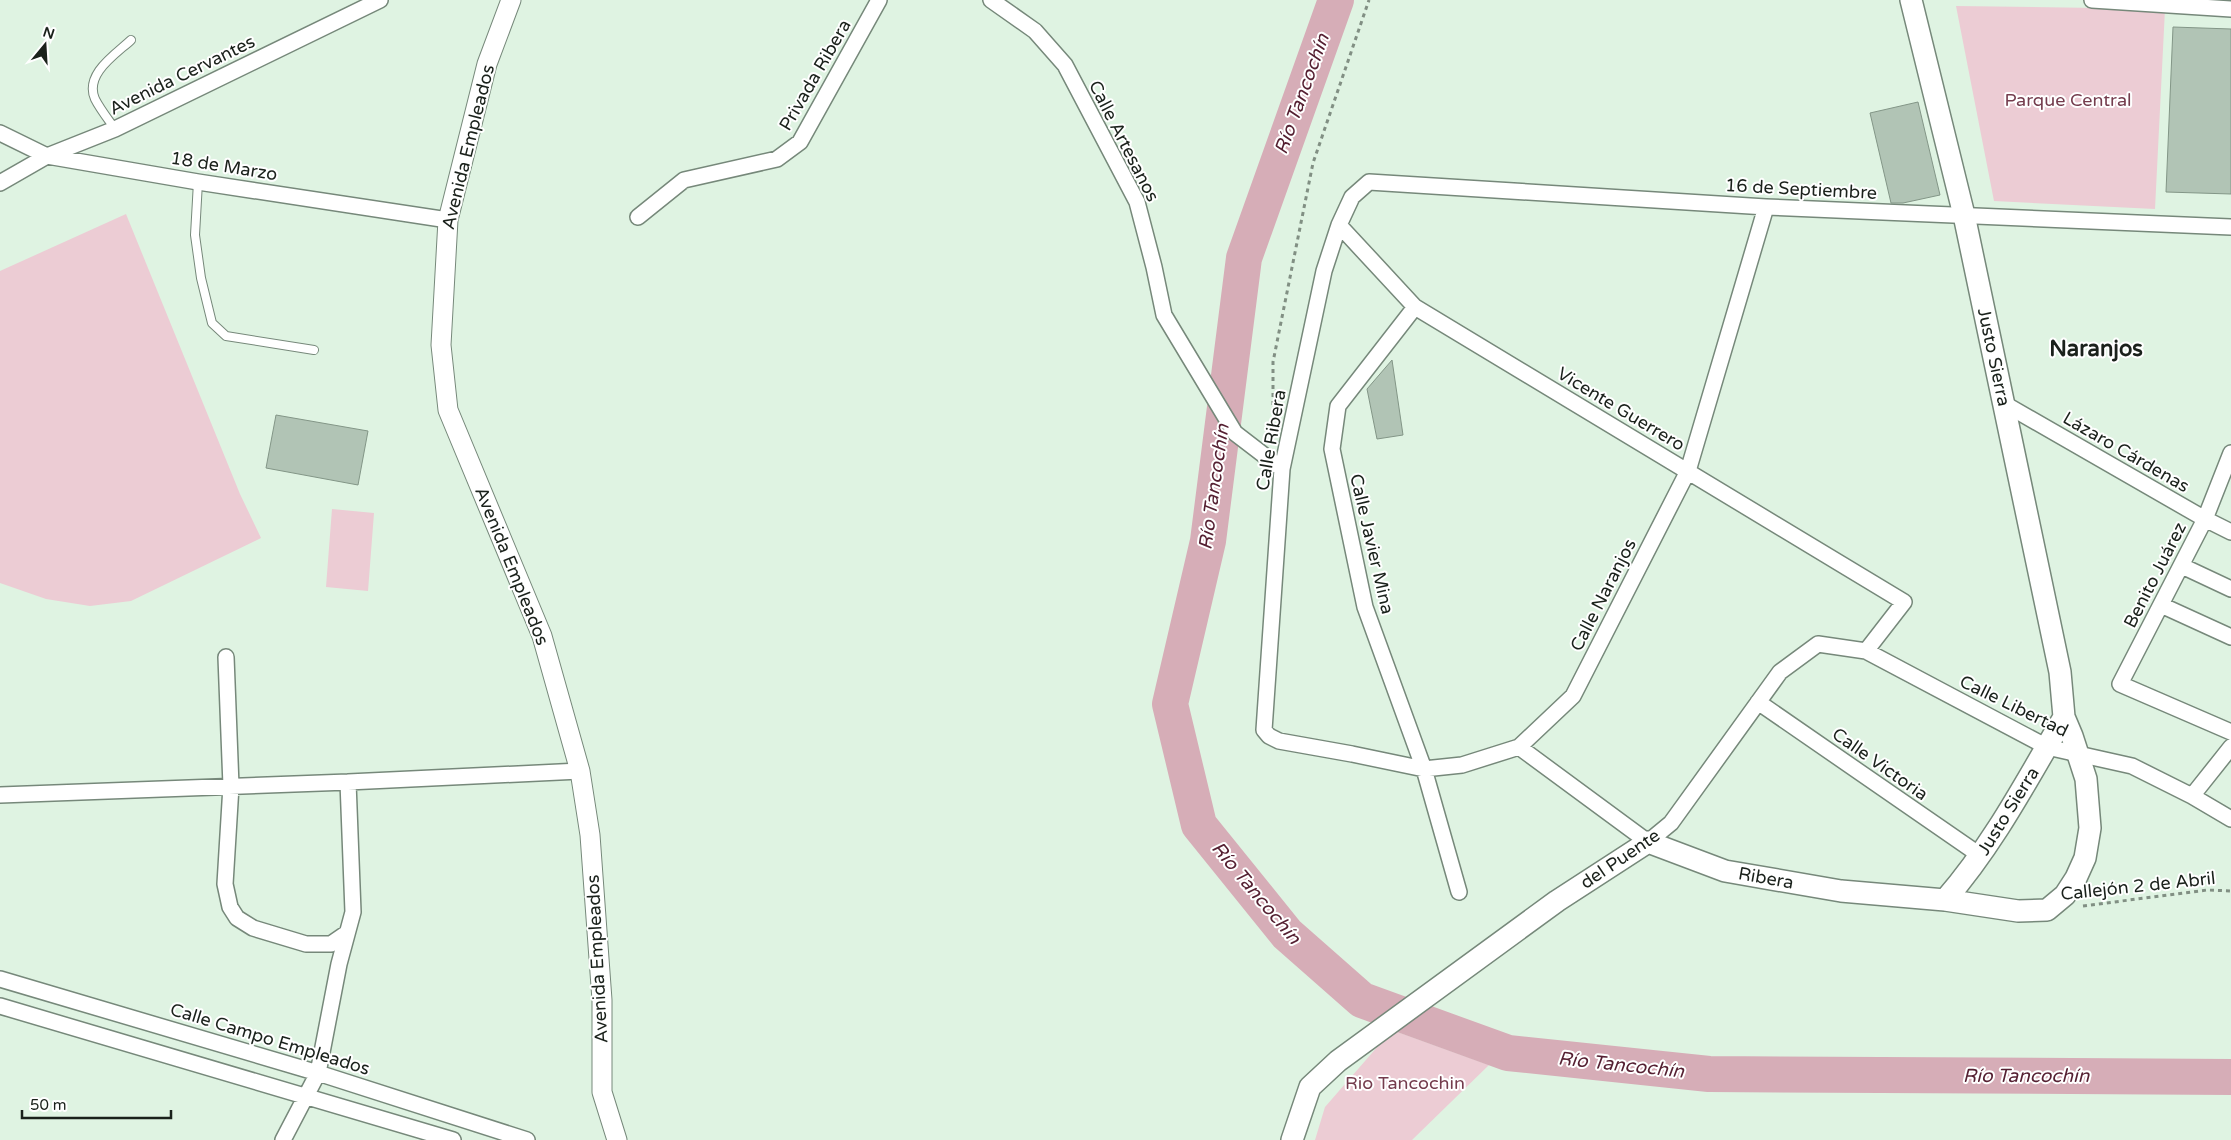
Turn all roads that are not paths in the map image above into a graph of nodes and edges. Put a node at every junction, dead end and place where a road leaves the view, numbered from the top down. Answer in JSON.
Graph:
{"nodes":[{"id":1,"x":380,"y":0,"type":"edge"},
{"id":2,"x":511,"y":0,"type":"edge"},
{"id":3,"x":879,"y":0,"type":"edge"},
{"id":4,"x":992,"y":0,"type":"edge"},
{"id":5,"x":1911,"y":0,"type":"edge"},
{"id":6,"x":2092,"y":0,"type":"edge"},
{"id":7,"x":2231,"y":9,"type":"edge"},
{"id":8,"x":131,"y":40,"type":"dead end"},
{"id":9,"x":115,"y":129,"type":"junction"},
{"id":10,"x":0,"y":133,"type":"edge"},
{"id":11,"x":48,"y":156,"type":"junction"},
{"id":12,"x":198,"y":182,"type":"junction"},
{"id":13,"x":1369,"y":182,"type":"joint"},
{"id":14,"x":0,"y":183,"type":"edge"},
{"id":15,"x":1766,"y":207,"type":"junction"},
{"id":16,"x":1964,"y":215,"type":"junction"},
{"id":17,"x":638,"y":217,"type":"dead end"},
{"id":18,"x":448,"y":220,"type":"junction"},
{"id":19,"x":1338,"y":225,"type":"junction"},
{"id":20,"x":2231,"y":227,"type":"edge"},
{"id":21,"x":1415,"y":307,"type":"junction"},
{"id":22,"x":314,"y":350,"type":"dead end"},
{"id":23,"x":2003,"y":403,"type":"junction"},
{"id":24,"x":2231,"y":453,"type":"edge"},
{"id":25,"x":1282,"y":469,"type":"junction"},
{"id":26,"x":1688,"y":471,"type":"junction"},
{"id":27,"x":2205,"y":519,"type":"junction"},
{"id":28,"x":2231,"y":532,"type":"edge"},
{"id":29,"x":2182,"y":566,"type":"junction"},
{"id":30,"x":2231,"y":589,"type":"edge"},
{"id":31,"x":2161,"y":605,"type":"junction"},
{"id":32,"x":2231,"y":637,"type":"edge"},
{"id":33,"x":1866,"y":651,"type":"junction"},
{"id":34,"x":226,"y":657,"type":"dead end"},
{"id":35,"x":1758,"y":702,"type":"junction"},
{"id":36,"x":2064,"y":718,"type":"junction"},
{"id":37,"x":2231,"y":732,"type":"edge"},
{"id":38,"x":1279,"y":741,"type":"joint"},
{"id":39,"x":2046,"y":747,"type":"junction"},
{"id":40,"x":2231,"y":747,"type":"edge"},
{"id":41,"x":1519,"y":748,"type":"junction"},
{"id":42,"x":2079,"y":756,"type":"junction"},
{"id":43,"x":1424,"y":769,"type":"junction"},
{"id":44,"x":580,"y":771,"type":"junction"},
{"id":45,"x":348,"y":782,"type":"junction"},
{"id":46,"x":231,"y":786,"type":"junction"},
{"id":47,"x":0,"y":795,"type":"edge"},
{"id":48,"x":2192,"y":796,"type":"junction"},
{"id":49,"x":2231,"y":819,"type":"edge"},
{"id":50,"x":1648,"y":842,"type":"junction"},
{"id":51,"x":1980,"y":856,"type":"junction"},
{"id":52,"x":1459,"y":892,"type":"dead end"},
{"id":53,"x":1945,"y":900,"type":"junction"},
{"id":54,"x":2047,"y":910,"type":"joint"},
{"id":55,"x":347,"y":933,"type":"junction"},
{"id":56,"x":0,"y":979,"type":"edge"},
{"id":57,"x":0,"y":1006,"type":"edge"},
{"id":58,"x":318,"y":1072,"type":"junction"},
{"id":59,"x":308,"y":1096,"type":"junction"},
{"id":60,"x":283,"y":1140,"type":"edge"},
{"id":61,"x":453,"y":1140,"type":"edge"},
{"id":62,"x":527,"y":1140,"type":"edge"},
{"id":63,"x":617,"y":1140,"type":"edge"},
{"id":64,"x":1292,"y":1140,"type":"edge"}],
"edges":[{"from":1,"to":9,"type":"street","name":"Avenida Cervantes"},
{"from":2,"to":18,"type":"street","name":"Avenida Empleados"},
{"from":3,"to":17,"type":"street","name":"Privada Ribera"},
{"from":4,"to":25,"type":"street","name":"Calle Artesanos"},
{"from":5,"to":16,"type":"main road","name":"Justo Sierra"},
{"from":6,"to":7,"type":"street"},
{"from":8,"to":9,"type":"lane"},
{"from":9,"to":11,"type":"street","name":"Avenida Cervantes"},
{"from":10,"to":11,"type":"street","name":"18 de Marzo"},
{"from":11,"to":12,"type":"street","name":"18 de Marzo"},
{"from":11,"to":14,"type":"street","name":"Avenida Cervantes"},
{"from":12,"to":18,"type":"street","name":"18 de Marzo"},
{"from":12,"to":22,"type":"lane"},
{"from":13,"to":15,"type":"street","name":"16 de Septiembre"},
{"from":13,"to":19,"type":"street","name":"Calle Ribera"},
{"from":15,"to":16,"type":"street","name":"16 de Septiembre"},
{"from":15,"to":26,"type":"street","name":"Calle Naranjos"},
{"from":16,"to":20,"type":"street","name":"16 de Septiembre"},
{"from":16,"to":23,"type":"main road","name":"Justo Sierra"},
{"from":18,"to":44,"type":"street","name":"Avenida Empleados"},
{"from":19,"to":21,"type":"street","name":"Vicente Guerrero"},
{"from":19,"to":25,"type":"street","name":"Calle Ribera"},
{"from":21,"to":26,"type":"street","name":"Vicente Guerrero"},
{"from":21,"to":43,"type":"street","name":"Calle Javier Mina"},
{"from":23,"to":27,"type":"street","name":"Lázaro Cárdenas"},
{"from":23,"to":36,"type":"main road","name":"Justo Sierra"},
{"from":24,"to":27,"type":"street","name":"Benito Juárez"},
{"from":25,"to":38,"type":"street","name":"Calle Ribera"},
{"from":26,"to":33,"type":"street","name":"Vicente Guerrero"},
{"from":26,"to":41,"type":"street","name":"Calle Naranjos"},
{"from":27,"to":28,"type":"street","name":"Lázaro Cárdenas"},
{"from":27,"to":29,"type":"street","name":"Benito Juárez"},
{"from":29,"to":30,"type":"street"},
{"from":29,"to":31,"type":"street","name":"Benito Juárez"},
{"from":31,"to":32,"type":"street"},
{"from":31,"to":37,"type":"street","name":"Benito Juárez"},
{"from":33,"to":35,"type":"street","name":"del Puente"},
{"from":33,"to":39,"type":"street","name":"Calle Libertad"},
{"from":34,"to":46,"type":"street"},
{"from":35,"to":50,"type":"street","name":"del Puente"},
{"from":35,"to":51,"type":"street","name":"Calle Victoria"},
{"from":36,"to":39,"type":"main road","name":"Justo Sierra"},
{"from":36,"to":42,"type":"main road","name":"Justo Sierra"},
{"from":38,"to":43,"type":"street","name":"Calle Naranjos"},
{"from":39,"to":42,"type":"street","name":"Calle Libertad"},
{"from":39,"to":51,"type":"main road","name":"Justo Sierra"},
{"from":40,"to":48,"type":"street"},
{"from":41,"to":43,"type":"street","name":"Calle Naranjos"},
{"from":41,"to":50,"type":"street","name":"Ribera"},
{"from":42,"to":48,"type":"street","name":"Calle Libertad"},
{"from":42,"to":54,"type":"main road","name":"Justo Sierra"},
{"from":43,"to":52,"type":"street","name":"Calle Javier Mina"},
{"from":44,"to":45,"type":"street"},
{"from":44,"to":63,"type":"street","name":"Avenida Empleados"},
{"from":45,"to":46,"type":"street"},
{"from":45,"to":55,"type":"street"},
{"from":46,"to":47,"type":"street"},
{"from":46,"to":55,"type":"street"},
{"from":48,"to":49,"type":"street","name":"Calle Libertad"},
{"from":50,"to":53,"type":"main road","name":"Ribera"},
{"from":50,"to":64,"type":"main road","name":"del Puente"},
{"from":51,"to":53,"type":"main road","name":"Justo Sierra"},
{"from":53,"to":54,"type":"main road","name":"Ribera"},
{"from":55,"to":58,"type":"street"},
{"from":56,"to":58,"type":"street","name":"Calle Campo Empleados"},
{"from":57,"to":59,"type":"street"},
{"from":58,"to":59,"type":"street"},
{"from":58,"to":62,"type":"street","name":"Calle Campo Empleados"},
{"from":59,"to":60,"type":"street"},
{"from":59,"to":61,"type":"street"}]}
